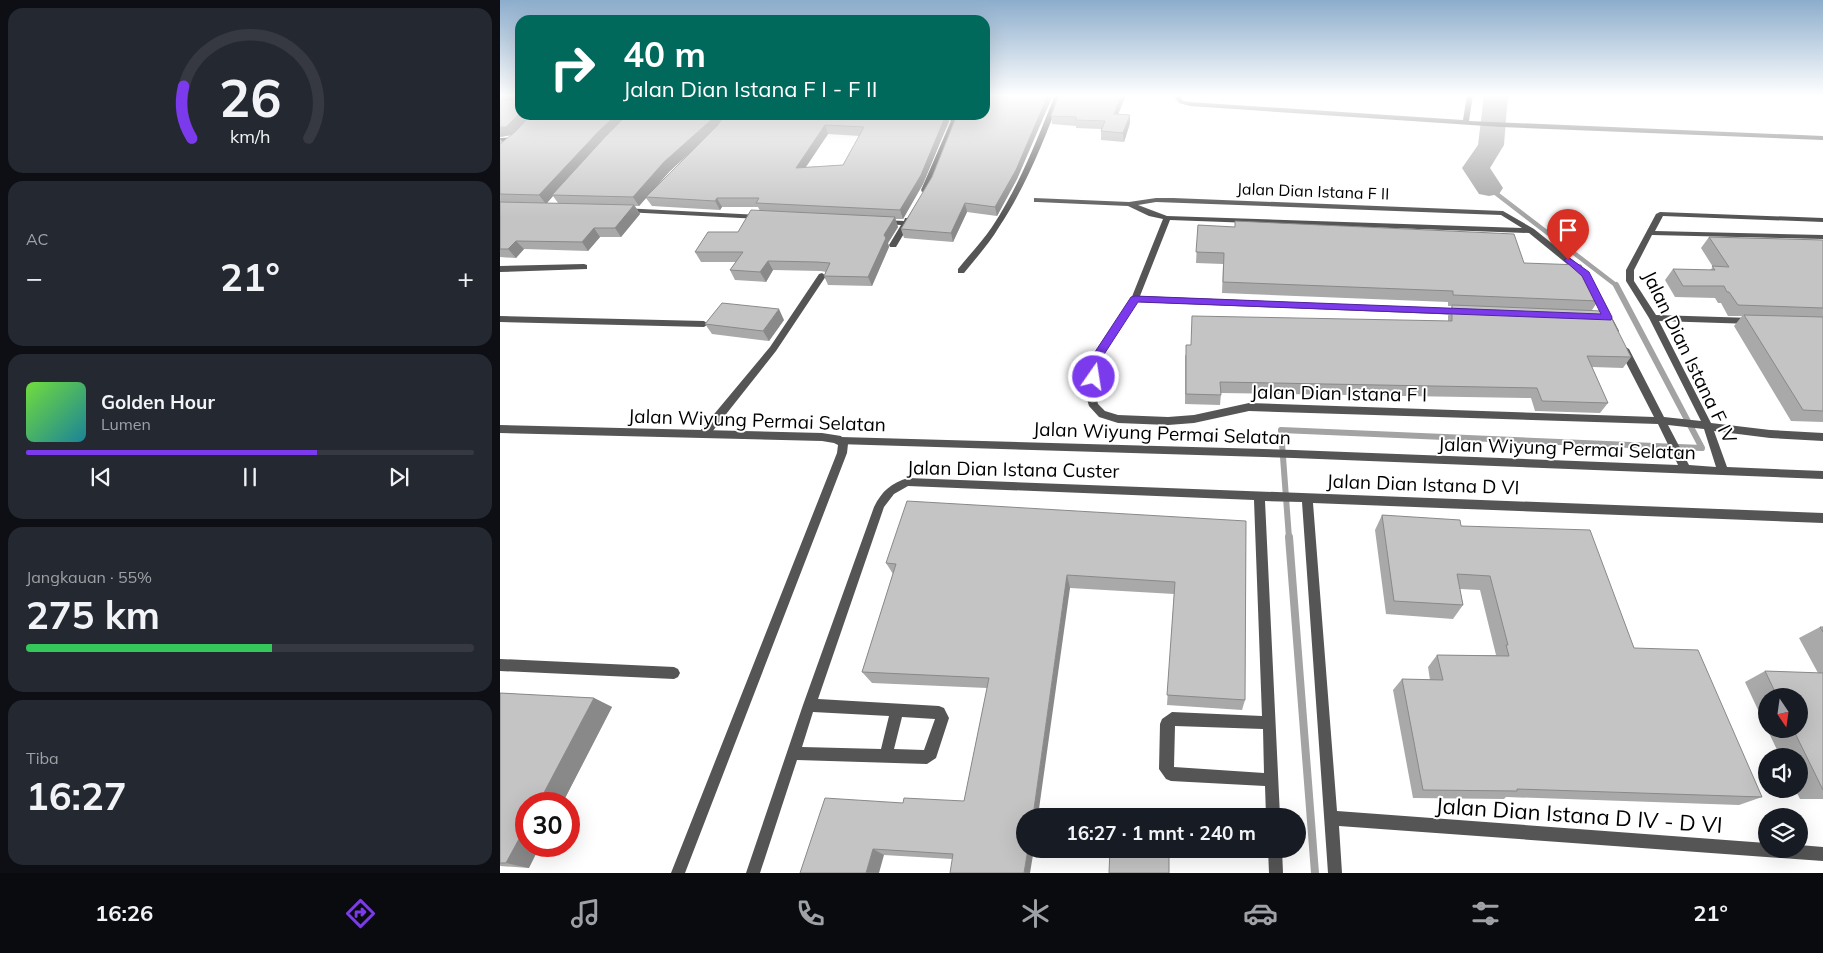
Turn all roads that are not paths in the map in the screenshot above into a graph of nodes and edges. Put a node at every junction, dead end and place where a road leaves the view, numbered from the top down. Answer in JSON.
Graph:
{"nodes":[{"id":1,"x":520,"y":136,"type":"edge"},
{"id":2,"x":949,"y":136,"type":"edge"},
{"id":3,"x":1042,"y":136,"type":"edge"},
{"id":4,"x":1767,"y":136,"type":"edge"},
{"id":5,"x":518,"y":138,"type":"junction"},
{"id":6,"x":1823,"y":138,"type":"edge"},
{"id":7,"x":500,"y":140,"type":"edge"},
{"id":8,"x":507,"y":148,"type":"edge"},
{"id":9,"x":920,"y":200,"type":"edge"},
{"id":10,"x":1037,"y":200,"type":"dead end"},
{"id":11,"x":649,"y":203,"type":"edge"},
{"id":12,"x":1129,"y":204,"type":"junction"},
{"id":13,"x":616,"y":210,"type":"edge"},
{"id":14,"x":642,"y":210,"type":"junction"},
{"id":15,"x":910,"y":216,"type":"edge"},
{"id":16,"x":771,"y":217,"type":"edge"},
{"id":17,"x":1167,"y":218,"type":"junction"},
{"id":18,"x":1823,"y":220,"type":"edge"},
{"id":19,"x":877,"y":222,"type":"edge"},
{"id":20,"x":906,"y":224,"type":"junction"},
{"id":21,"x":1531,"y":231,"type":"junction"},
{"id":22,"x":1649,"y":233,"type":"junction"},
{"id":23,"x":1823,"y":238,"type":"edge"},
{"id":24,"x":893,"y":245,"type":"dead end"},
{"id":25,"x":584,"y":267,"type":"dead end"},
{"id":26,"x":500,"y":269,"type":"edge"},
{"id":27,"x":961,"y":270,"type":"dead end"},
{"id":28,"x":822,"y":276,"type":"edge"},
{"id":29,"x":1135,"y":299,"type":"junction"},
{"id":30,"x":1470,"y":312,"type":"edge"},
{"id":31,"x":1598,"y":317,"type":"edge"},
{"id":32,"x":1607,"y":317,"type":"junction"},
{"id":33,"x":1653,"y":318,"type":"junction"},
{"id":34,"x":500,"y":319,"type":"edge"},
{"id":35,"x":1766,"y":322,"type":"edge"},
{"id":36,"x":704,"y":324,"type":"edge"},
{"id":37,"x":1665,"y":420,"type":"junction"},
{"id":38,"x":1703,"y":424,"type":"junction"},
{"id":39,"x":500,"y":429,"type":"edge"},
{"id":40,"x":704,"y":434,"type":"junction"},
{"id":41,"x":1823,"y":437,"type":"edge"},
{"id":42,"x":841,"y":441,"type":"junction"},
{"id":43,"x":1686,"y":470,"type":"junction"},
{"id":44,"x":1723,"y":471,"type":"junction"},
{"id":45,"x":1823,"y":475,"type":"edge"},
{"id":46,"x":1263,"y":496,"type":"junction"},
{"id":47,"x":1307,"y":498,"type":"junction"},
{"id":48,"x":1823,"y":518,"type":"edge"},
{"id":49,"x":500,"y":665,"type":"edge"},
{"id":50,"x":674,"y":673,"type":"dead end"},
{"id":51,"x":809,"y":705,"type":"junction"},
{"id":52,"x":897,"y":710,"type":"junction"},
{"id":53,"x":1269,"y":723,"type":"junction"},
{"id":54,"x":793,"y":753,"type":"junction"},
{"id":55,"x":886,"y":756,"type":"junction"},
{"id":56,"x":1272,"y":780,"type":"junction"},
{"id":57,"x":1273,"y":808,"type":"edge"},
{"id":58,"x":1332,"y":818,"type":"junction"},
{"id":59,"x":1823,"y":854,"type":"edge"},
{"id":60,"x":1275,"y":858,"type":"edge"},
{"id":61,"x":678,"y":873,"type":"edge"},
{"id":62,"x":752,"y":873,"type":"edge"},
{"id":63,"x":1276,"y":873,"type":"edge"},
{"id":64,"x":1335,"y":873,"type":"edge"}],
"edges":[{"from":1,"to":5,"type":"street"},
{"from":2,"to":9,"type":"street"},
{"from":3,"to":27,"type":"street"},
{"from":4,"to":6,"type":"street"},
{"from":5,"to":7,"type":"street"},
{"from":5,"to":8,"type":"street"},
{"from":10,"to":12,"type":"street"},
{"from":11,"to":14,"type":"street"},
{"from":12,"to":17,"type":"street","name":"Jalan Dian Istana F II"},
{"from":12,"to":21,"type":"street","name":"Jalan Dian Istana F II"},
{"from":13,"to":14,"type":"street"},
{"from":14,"to":16,"type":"street"},
{"from":15,"to":20,"type":"street"},
{"from":17,"to":21,"type":"street","name":"Jalan Dian Istana F II"},
{"from":17,"to":29,"type":"street"},
{"from":18,"to":22,"type":"street","name":"Jalan Dian Istana F IV"},
{"from":19,"to":20,"type":"street"},
{"from":20,"to":24,"type":"street"},
{"from":21,"to":32,"type":"street","name":"Jalan Dian Istana F II"},
{"from":22,"to":23,"type":"street"},
{"from":22,"to":33,"type":"street","name":"Jalan Dian Istana F IV"},
{"from":25,"to":26,"type":"street"},
{"from":28,"to":40,"type":"street"},
{"from":29,"to":30,"type":"street"},
{"from":29,"to":37,"type":"street","name":"Jalan Dian Istana F I"},
{"from":31,"to":32,"type":"street"},
{"from":32,"to":37,"type":"street","name":"Jalan Dian Istana F II"},
{"from":33,"to":35,"type":"street"},
{"from":33,"to":38,"type":"street","name":"Jalan Dian Istana F IV"},
{"from":34,"to":36,"type":"street"},
{"from":37,"to":38,"type":"street","name":"Jalan Dian Istana F I"},
{"from":37,"to":43,"type":"street","name":"Jalan Dian Istana F II"},
{"from":38,"to":41,"type":"street","name":"Jalan Dian Istana F I"},
{"from":38,"to":44,"type":"street","name":"Jalan Dian Istana F IV"},
{"from":39,"to":40,"type":"street","name":"Jalan Wiyung Permai Selatan"},
{"from":40,"to":42,"type":"street","name":"Jalan Wiyung Permai Selatan"},
{"from":42,"to":43,"type":"street","name":"Jalan Wiyung Permai Selatan"},
{"from":42,"to":61,"type":"street"},
{"from":43,"to":44,"type":"street","name":"Jalan Wiyung Permai Selatan"},
{"from":44,"to":45,"type":"street","name":"Jalan Wiyung Permai Selatan"},
{"from":46,"to":47,"type":"street","name":"Jalan Dian Istana Custer"},
{"from":46,"to":51,"type":"street","name":"Jalan Dian Istana Custer"},
{"from":46,"to":53,"type":"street"},
{"from":47,"to":48,"type":"street","name":"Jalan Dian Istana D VI"},
{"from":47,"to":58,"type":"street","name":"Jalan Dian Istana D VI"},
{"from":49,"to":50,"type":"street"},
{"from":51,"to":52,"type":"street"},
{"from":51,"to":54,"type":"street","name":"Jalan Dian Istana Custer"},
{"from":52,"to":55,"type":"street"},
{"from":52,"to":55,"type":"street"},
{"from":53,"to":56,"type":"street"},
{"from":53,"to":56,"type":"street"},
{"from":54,"to":55,"type":"street"},
{"from":54,"to":62,"type":"street","name":"Jalan Dian Istana Custer"},
{"from":56,"to":57,"type":"street"},
{"from":58,"to":59,"type":"street","name":"Jalan Dian Istana D IV - D VI"},
{"from":58,"to":64,"type":"street","name":"Jalan Dian Istana D VI"},
{"from":60,"to":63,"type":"street"}]}
